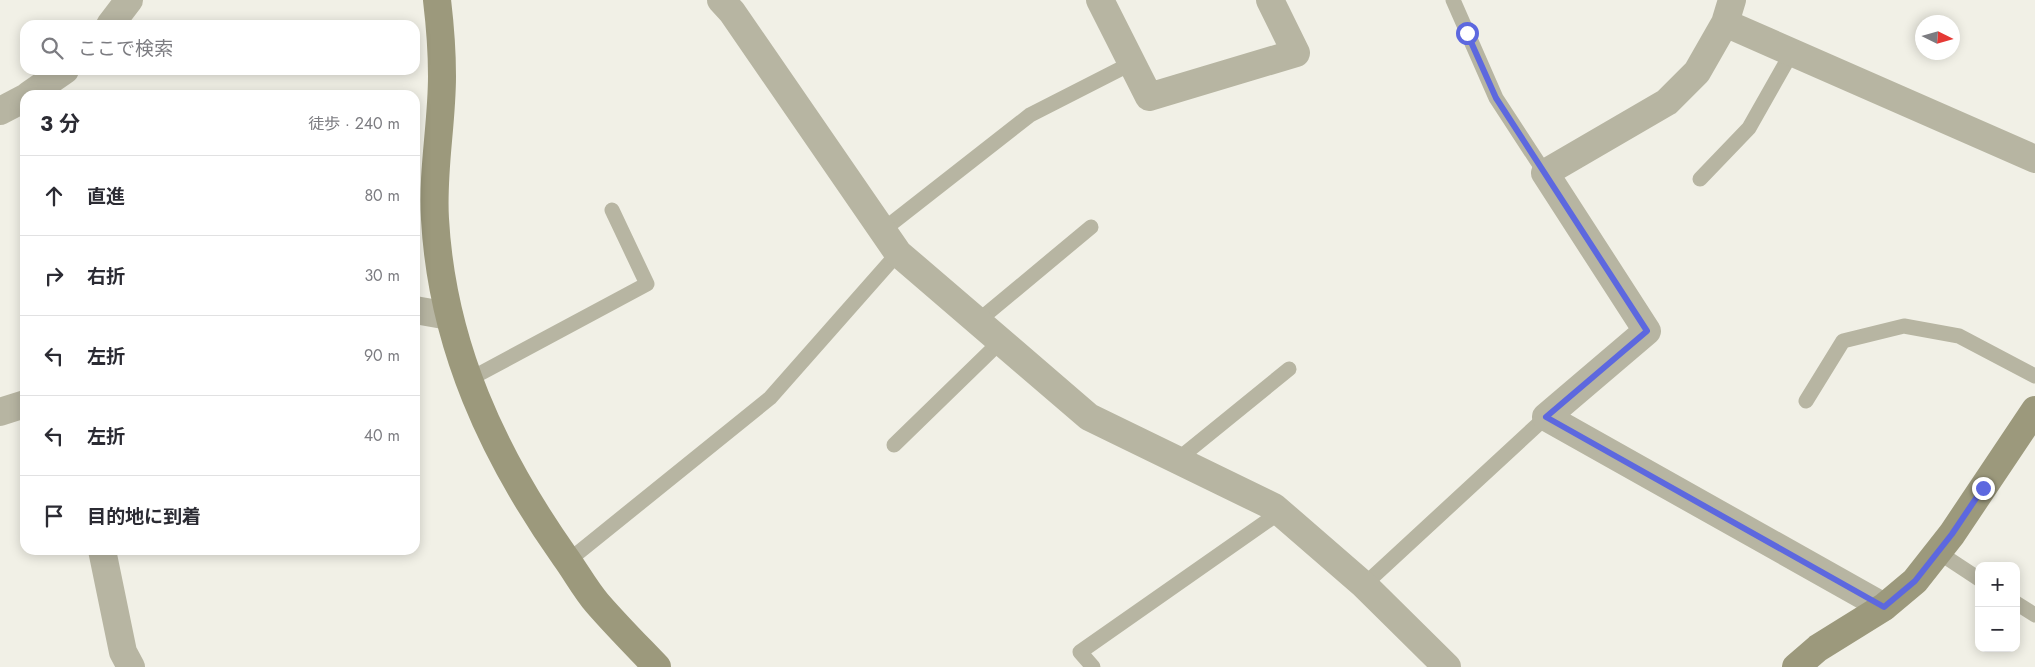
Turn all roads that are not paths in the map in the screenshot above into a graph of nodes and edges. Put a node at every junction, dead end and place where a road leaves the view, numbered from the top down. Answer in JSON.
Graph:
{"nodes":[{"id":1,"x":129,"y":0,"type":"edge"},
{"id":2,"x":437,"y":0,"type":"edge"},
{"id":3,"x":1100,"y":0,"type":"edge"},
{"id":4,"x":1270,"y":0,"type":"edge"},
{"id":5,"x":1453,"y":0,"type":"edge"},
{"id":6,"x":732,"y":4,"type":"edge"},
{"id":7,"x":1729,"y":11,"type":"edge"},
{"id":8,"x":114,"y":20,"type":"edge"},
{"id":9,"x":1792,"y":52,"type":"junction"},
{"id":10,"x":1132,"y":63,"type":"junction"},
{"id":11,"x":58,"y":75,"type":"edge"},
{"id":12,"x":37,"y":90,"type":"edge"},
{"id":13,"x":20,"y":101,"type":"edge"},
{"id":14,"x":0,"y":111,"type":"edge"},
{"id":15,"x":2035,"y":159,"type":"edge"},
{"id":16,"x":1545,"y":172,"type":"junction"},
{"id":17,"x":1700,"y":179,"type":"dead end"},
{"id":18,"x":612,"y":210,"type":"dead end"},
{"id":19,"x":1091,"y":227,"type":"dead end"},
{"id":20,"x":883,"y":230,"type":"junction"},
{"id":21,"x":898,"y":253,"type":"junction"},
{"id":22,"x":420,"y":311,"type":"edge"},
{"id":23,"x":449,"y":316,"type":"junction"},
{"id":24,"x":978,"y":321,"type":"junction"},
{"id":25,"x":1001,"y":341,"type":"junction"},
{"id":26,"x":1289,"y":369,"type":"dead end"},
{"id":27,"x":2035,"y":376,"type":"edge"},
{"id":28,"x":468,"y":380,"type":"junction"},
{"id":29,"x":1806,"y":401,"type":"dead end"},
{"id":30,"x":20,"y":406,"type":"edge"},
{"id":31,"x":2035,"y":410,"type":"edge"},
{"id":32,"x":0,"y":412,"type":"edge"},
{"id":33,"x":1546,"y":417,"type":"junction"},
{"id":34,"x":894,"y":445,"type":"dead end"},
{"id":35,"x":1178,"y":460,"type":"junction"},
{"id":36,"x":1280,"y":512,"type":"junction"},
{"id":37,"x":1938,"y":552,"type":"junction"},
{"id":38,"x":103,"y":555,"type":"edge"},
{"id":39,"x":568,"y":561,"type":"junction"},
{"id":40,"x":1975,"y":576,"type":"edge"},
{"id":41,"x":1364,"y":585,"type":"junction"},
{"id":42,"x":2020,"y":606,"type":"edge"},
{"id":43,"x":1884,"y":607,"type":"junction"},
{"id":44,"x":2035,"y":615,"type":"edge"},
{"id":45,"x":131,"y":667,"type":"edge"},
{"id":46,"x":657,"y":667,"type":"edge"},
{"id":47,"x":1093,"y":667,"type":"edge"},
{"id":48,"x":1447,"y":667,"type":"edge"},
{"id":49,"x":1796,"y":667,"type":"edge"}],
"edges":[{"from":1,"to":8,"type":"street"},
{"from":2,"to":23,"type":"street"},
{"from":3,"to":10,"type":"street"},
{"from":4,"to":10,"type":"street"},
{"from":5,"to":16,"type":"lane"},
{"from":6,"to":20,"type":"street"},
{"from":7,"to":9,"type":"street"},
{"from":7,"to":16,"type":"street"},
{"from":9,"to":15,"type":"street"},
{"from":9,"to":17,"type":"lane"},
{"from":10,"to":20,"type":"lane"},
{"from":11,"to":12,"type":"street"},
{"from":13,"to":14,"type":"street"},
{"from":16,"to":33,"type":"street"},
{"from":18,"to":28,"type":"lane"},
{"from":19,"to":24,"type":"lane"},
{"from":20,"to":21,"type":"street"},
{"from":21,"to":24,"type":"street"},
{"from":21,"to":39,"type":"lane"},
{"from":22,"to":23,"type":"street"},
{"from":23,"to":28,"type":"street"},
{"from":24,"to":25,"type":"street"},
{"from":25,"to":34,"type":"lane"},
{"from":25,"to":35,"type":"street"},
{"from":26,"to":35,"type":"lane"},
{"from":27,"to":29,"type":"lane"},
{"from":28,"to":39,"type":"street"},
{"from":30,"to":32,"type":"street"},
{"from":31,"to":37,"type":"street"},
{"from":33,"to":41,"type":"lane"},
{"from":33,"to":43,"type":"street"},
{"from":35,"to":36,"type":"street"},
{"from":36,"to":41,"type":"street"},
{"from":36,"to":47,"type":"lane"},
{"from":37,"to":40,"type":"lane"},
{"from":37,"to":43,"type":"street"},
{"from":38,"to":45,"type":"street"},
{"from":39,"to":46,"type":"street"},
{"from":41,"to":48,"type":"street"},
{"from":42,"to":44,"type":"lane"},
{"from":43,"to":49,"type":"street"}]}
